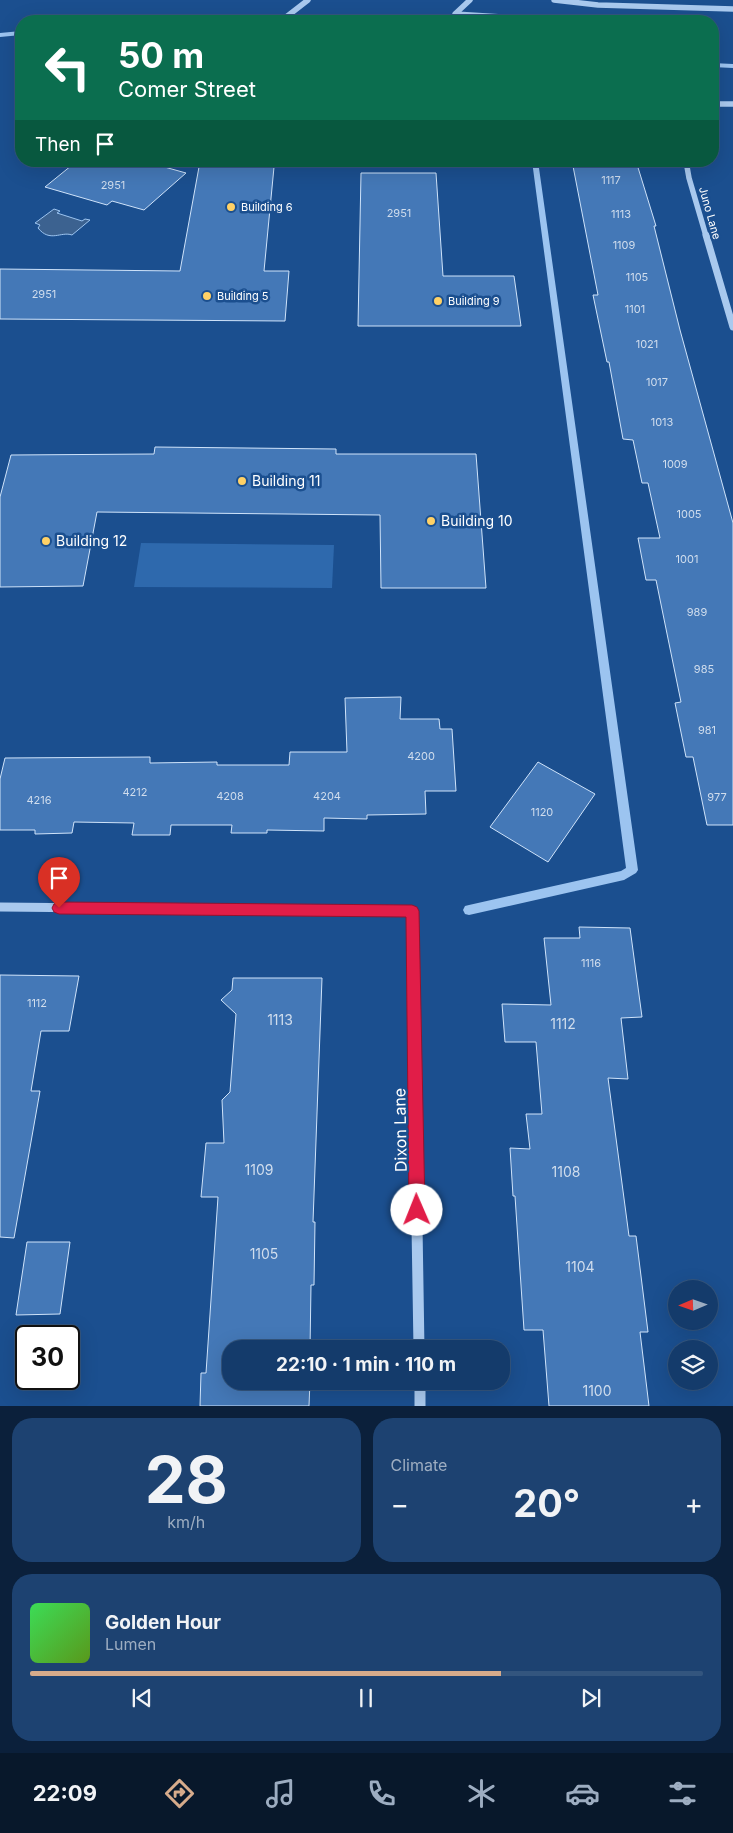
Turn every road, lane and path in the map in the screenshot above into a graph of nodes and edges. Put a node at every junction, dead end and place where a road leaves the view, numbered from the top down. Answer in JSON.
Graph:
{"nodes":[{"id":1,"x":308,"y":0,"type":"edge"},
{"id":2,"x":470,"y":0,"type":"edge"},
{"id":3,"x":554,"y":0,"type":"edge"},
{"id":4,"x":683,"y":0,"type":"edge"},
{"id":5,"x":684,"y":8,"type":"junction"},
{"id":6,"x":733,"y":10,"type":"edge"},
{"id":7,"x":455,"y":14,"type":"joint"},
{"id":8,"x":289,"y":15,"type":"edge"},
{"id":9,"x":471,"y":15,"type":"edge"},
{"id":10,"x":719,"y":104,"type":"edge"},
{"id":11,"x":733,"y":104,"type":"edge"},
{"id":12,"x":687,"y":167,"type":"edge"},
{"id":13,"x":733,"y":327,"type":"edge"},
{"id":14,"x":0,"y":907,"type":"edge"},
{"id":15,"x":419,"y":1340,"type":"edge"},
{"id":16,"x":420,"y":1390,"type":"edge"},
{"id":17,"x":420,"y":1406,"type":"edge"}],
"edges":[{"from":1,"to":8,"type":"street"},
{"from":2,"to":7,"type":"street"},
{"from":3,"to":5,"type":"street"},
{"from":4,"to":5,"type":"street"},
{"from":5,"to":6,"type":"street"},
{"from":7,"to":9,"type":"street"},
{"from":10,"to":11,"type":"street"},
{"from":12,"to":13,"type":"street","name":"Juno Lane"},
{"from":14,"to":15,"type":"street","name":"Dixon Lane"},
{"from":16,"to":17,"type":"street"}]}
